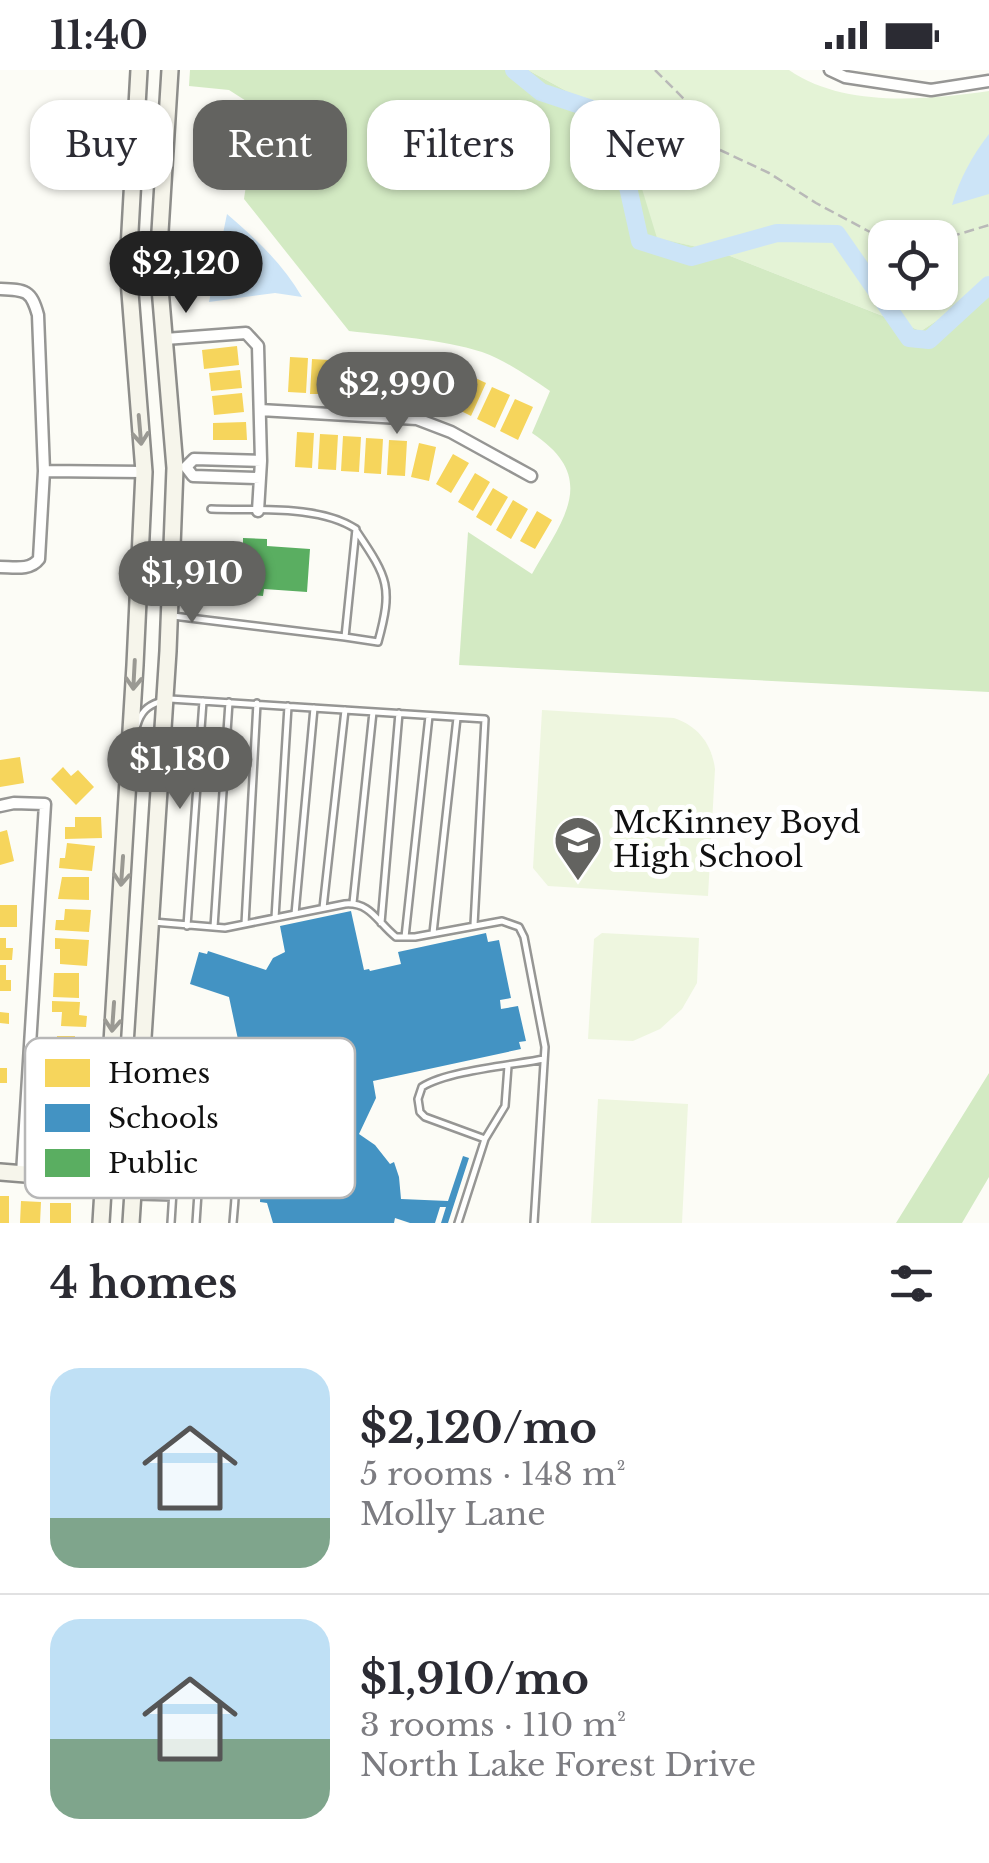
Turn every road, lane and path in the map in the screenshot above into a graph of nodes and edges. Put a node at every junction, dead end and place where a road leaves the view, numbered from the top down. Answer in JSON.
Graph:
{"nodes":[{"id":1,"x":139,"y":70,"type":"edge"},
{"id":2,"x":170,"y":70,"type":"edge"},
{"id":3,"x":655,"y":70,"type":"edge"},
{"id":4,"x":830,"y":70,"type":"edge"},
{"id":5,"x":891,"y":70,"type":"edge"},
{"id":6,"x":989,"y":81,"type":"edge"},
{"id":7,"x":889,"y":85,"type":"junction"},
{"id":8,"x":989,"y":225,"type":"edge"},
{"id":9,"x":868,"y":231,"type":"edge"},
{"id":10,"x":958,"y":235,"type":"edge"},
{"id":11,"x":0,"y":290,"type":"edge"},
{"id":12,"x":165,"y":339,"type":"junction"},
{"id":13,"x":260,"y":410,"type":"junction"},
{"id":14,"x":262,"y":461,"type":"junction"},
{"id":15,"x":181,"y":467,"type":"junction"},
{"id":16,"x":44,"y":470,"type":"junction"},
{"id":17,"x":144,"y":472,"type":"junction"},
{"id":18,"x":531,"y":476,"type":"dead end"},
{"id":19,"x":260,"y":478,"type":"junction"},
{"id":20,"x":211,"y":509,"type":"dead end"},
{"id":21,"x":258,"y":510,"type":"junction"},
{"id":22,"x":356,"y":529,"type":"junction"},
{"id":23,"x":0,"y":567,"type":"edge"},
{"id":24,"x":170,"y":616,"type":"junction"},
{"id":25,"x":345,"y":637,"type":"junction"},
{"id":26,"x":165,"y":699,"type":"junction"},
{"id":27,"x":203,"y":701,"type":"junction"},
{"id":28,"x":229,"y":702,"type":"junction"},
{"id":29,"x":257,"y":703,"type":"junction"},
{"id":30,"x":288,"y":706,"type":"junction"},
{"id":31,"x":314,"y":708,"type":"junction"},
{"id":32,"x":345,"y":710,"type":"junction"},
{"id":33,"x":373,"y":712,"type":"junction"},
{"id":34,"x":399,"y":714,"type":"junction"},
{"id":35,"x":428,"y":716,"type":"junction"},
{"id":36,"x":458,"y":718,"type":"junction"},
{"id":37,"x":129,"y":752,"type":"junction"},
{"id":38,"x":0,"y":806,"type":"edge"},
{"id":39,"x":353,"y":903,"type":"junction"},
{"id":40,"x":323,"y":908,"type":"junction"},
{"id":41,"x":295,"y":914,"type":"junction"},
{"id":42,"x":274,"y":918,"type":"junction"},
{"id":43,"x":119,"y":920,"type":"junction"},
{"id":44,"x":150,"y":922,"type":"junction"},
{"id":45,"x":245,"y":924,"type":"junction"},
{"id":46,"x":381,"y":924,"type":"junction"},
{"id":47,"x":187,"y":926,"type":"junction"},
{"id":48,"x":474,"y":926,"type":"junction"},
{"id":49,"x":214,"y":927,"type":"junction"},
{"id":50,"x":433,"y":933,"type":"junction"},
{"id":51,"x":405,"y":937,"type":"junction"},
{"id":52,"x":30,"y":1038,"type":"edge"},
{"id":53,"x":112,"y":1038,"type":"edge"},
{"id":54,"x":143,"y":1038,"type":"edge"},
{"id":55,"x":544,"y":1059,"type":"junction"},
{"id":56,"x":508,"y":1066,"type":"junction"},
{"id":57,"x":25,"y":1126,"type":"edge"},
{"id":58,"x":484,"y":1138,"type":"junction"},
{"id":59,"x":0,"y":1172,"type":"edge"},
{"id":60,"x":22,"y":1174,"type":"junction"},
{"id":61,"x":25,"y":1174,"type":"edge"},
{"id":62,"x":102,"y":1198,"type":"edge"},
{"id":63,"x":133,"y":1198,"type":"edge"},
{"id":64,"x":173,"y":1198,"type":"edge"},
{"id":65,"x":198,"y":1198,"type":"edge"},
{"id":66,"x":235,"y":1198,"type":"edge"},
{"id":67,"x":101,"y":1223,"type":"edge"},
{"id":68,"x":131,"y":1223,"type":"edge"},
{"id":69,"x":171,"y":1223,"type":"edge"},
{"id":70,"x":196,"y":1223,"type":"edge"},
{"id":71,"x":233,"y":1223,"type":"edge"},
{"id":72,"x":458,"y":1223,"type":"edge"},
{"id":73,"x":534,"y":1223,"type":"edge"}],
"edges":[{"from":1,"to":17,"type":"main road","one_way":true},
{"from":2,"to":12,"type":"main road"},
{"from":3,"to":9,"type":"path"},
{"from":4,"to":7,"type":"street"},
{"from":5,"to":7,"type":"street"},
{"from":6,"to":7,"type":"street"},
{"from":8,"to":10,"type":"path"},
{"from":11,"to":16,"type":"street"},
{"from":12,"to":13,"type":"street"},
{"from":12,"to":15,"type":"main road"},
{"from":13,"to":14,"type":"street"},
{"from":13,"to":18,"type":"street"},
{"from":14,"to":15,"type":"street"},
{"from":14,"to":19,"type":"street"},
{"from":15,"to":17,"type":"main road"},
{"from":15,"to":19,"type":"street"},
{"from":15,"to":24,"type":"main road"},
{"from":16,"to":17,"type":"street"},
{"from":16,"to":23,"type":"street"},
{"from":17,"to":37,"type":"main road","one_way":true},
{"from":19,"to":21,"type":"street"},
{"from":20,"to":21,"type":"lane"},
{"from":21,"to":22,"type":"lane"},
{"from":22,"to":25,"type":"lane"},
{"from":22,"to":25,"type":"lane"},
{"from":24,"to":25,"type":"lane"},
{"from":24,"to":26,"type":"main road"},
{"from":26,"to":27,"type":"lane"},
{"from":26,"to":37,"type":"lane"},
{"from":26,"to":44,"type":"main road"},
{"from":27,"to":28,"type":"lane"},
{"from":27,"to":47,"type":"lane"},
{"from":28,"to":29,"type":"lane"},
{"from":28,"to":49,"type":"lane"},
{"from":29,"to":30,"type":"lane"},
{"from":29,"to":45,"type":"lane"},
{"from":30,"to":31,"type":"lane"},
{"from":30,"to":42,"type":"lane"},
{"from":31,"to":32,"type":"lane"},
{"from":31,"to":41,"type":"lane"},
{"from":32,"to":33,"type":"lane"},
{"from":32,"to":40,"type":"lane"},
{"from":33,"to":34,"type":"lane"},
{"from":33,"to":39,"type":"lane"},
{"from":34,"to":35,"type":"lane"},
{"from":34,"to":46,"type":"lane"},
{"from":35,"to":36,"type":"lane"},
{"from":35,"to":51,"type":"lane"},
{"from":36,"to":48,"type":"lane"},
{"from":36,"to":50,"type":"lane"},
{"from":37,"to":43,"type":"main road","one_way":true},
{"from":38,"to":52,"type":"street"},
{"from":39,"to":40,"type":"lane"},
{"from":39,"to":46,"type":"lane"},
{"from":40,"to":41,"type":"lane"},
{"from":41,"to":42,"type":"lane"},
{"from":42,"to":45,"type":"lane"},
{"from":43,"to":44,"type":"main road"},
{"from":43,"to":53,"type":"main road","one_way":true},
{"from":44,"to":47,"type":"lane"},
{"from":44,"to":54,"type":"main road"},
{"from":45,"to":49,"type":"lane"},
{"from":46,"to":51,"type":"lane"},
{"from":47,"to":49,"type":"lane"},
{"from":48,"to":50,"type":"lane"},
{"from":48,"to":55,"type":"lane"},
{"from":50,"to":51,"type":"lane"},
{"from":55,"to":56,"type":"lane"},
{"from":55,"to":73,"type":"lane"},
{"from":56,"to":58,"type":"lane"},
{"from":56,"to":58,"type":"lane"},
{"from":57,"to":60,"type":"street"},
{"from":58,"to":72,"type":"lane"},
{"from":59,"to":60,"type":"main road"},
{"from":60,"to":61,"type":"main road"},
{"from":62,"to":67,"type":"main road"},
{"from":63,"to":68,"type":"main road"},
{"from":64,"to":69,"type":"lane"},
{"from":65,"to":70,"type":"lane"},
{"from":66,"to":71,"type":"lane"}]}
